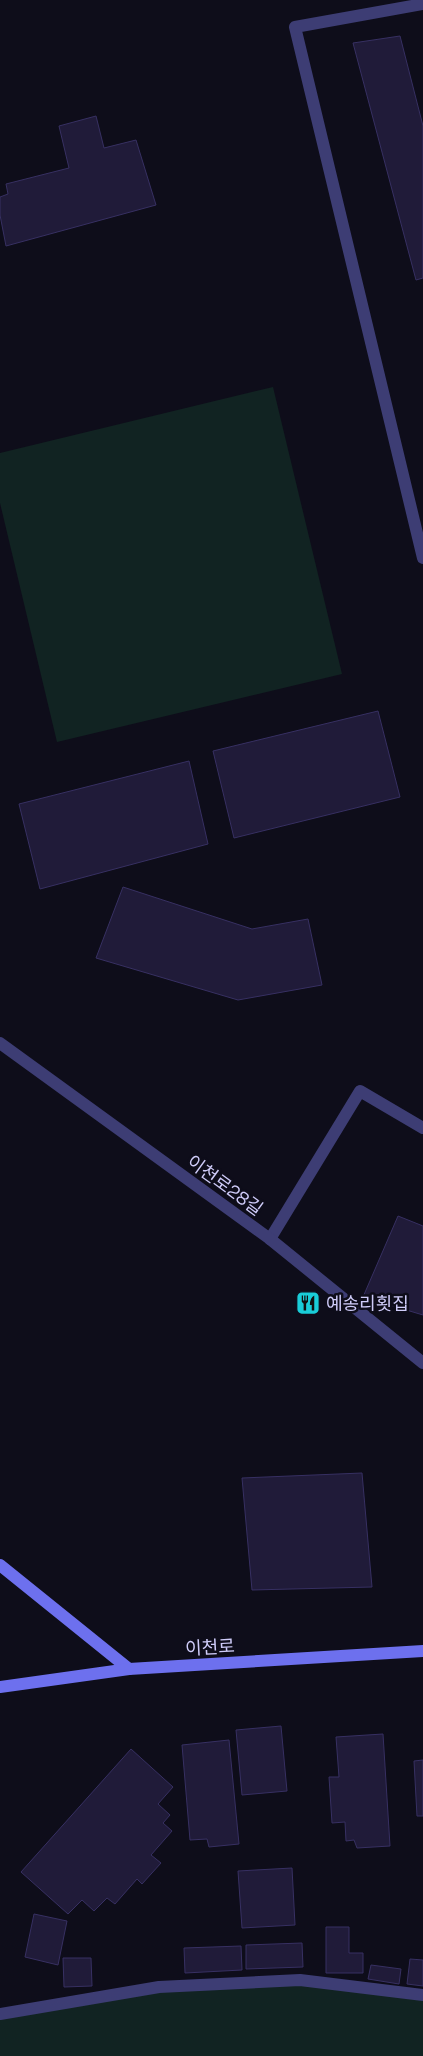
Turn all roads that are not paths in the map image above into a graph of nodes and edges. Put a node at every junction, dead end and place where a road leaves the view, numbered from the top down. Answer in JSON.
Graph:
{"nodes":[{"id":1,"x":423,"y":4,"type":"edge"},
{"id":2,"x":423,"y":558,"type":"edge"},
{"id":3,"x":0,"y":1043,"type":"edge"},
{"id":4,"x":423,"y":1128,"type":"edge"},
{"id":5,"x":270,"y":1239,"type":"junction"},
{"id":6,"x":423,"y":1363,"type":"edge"},
{"id":7,"x":0,"y":1565,"type":"edge"},
{"id":8,"x":423,"y":1651,"type":"edge"},
{"id":9,"x":129,"y":1669,"type":"junction"},
{"id":10,"x":0,"y":1687,"type":"edge"},
{"id":11,"x":423,"y":1994,"type":"edge"},
{"id":12,"x":0,"y":2014,"type":"edge"}],
"edges":[{"from":1,"to":2,"type":"street"},
{"from":3,"to":5,"type":"street","name":"이천로28길"},
{"from":4,"to":5,"type":"street"},
{"from":5,"to":6,"type":"street","name":"이천로28길"},
{"from":7,"to":9,"type":"main road"},
{"from":8,"to":9,"type":"main road","name":"이천로"},
{"from":9,"to":10,"type":"main road","name":"이천로"},
{"from":11,"to":12,"type":"street"}]}
